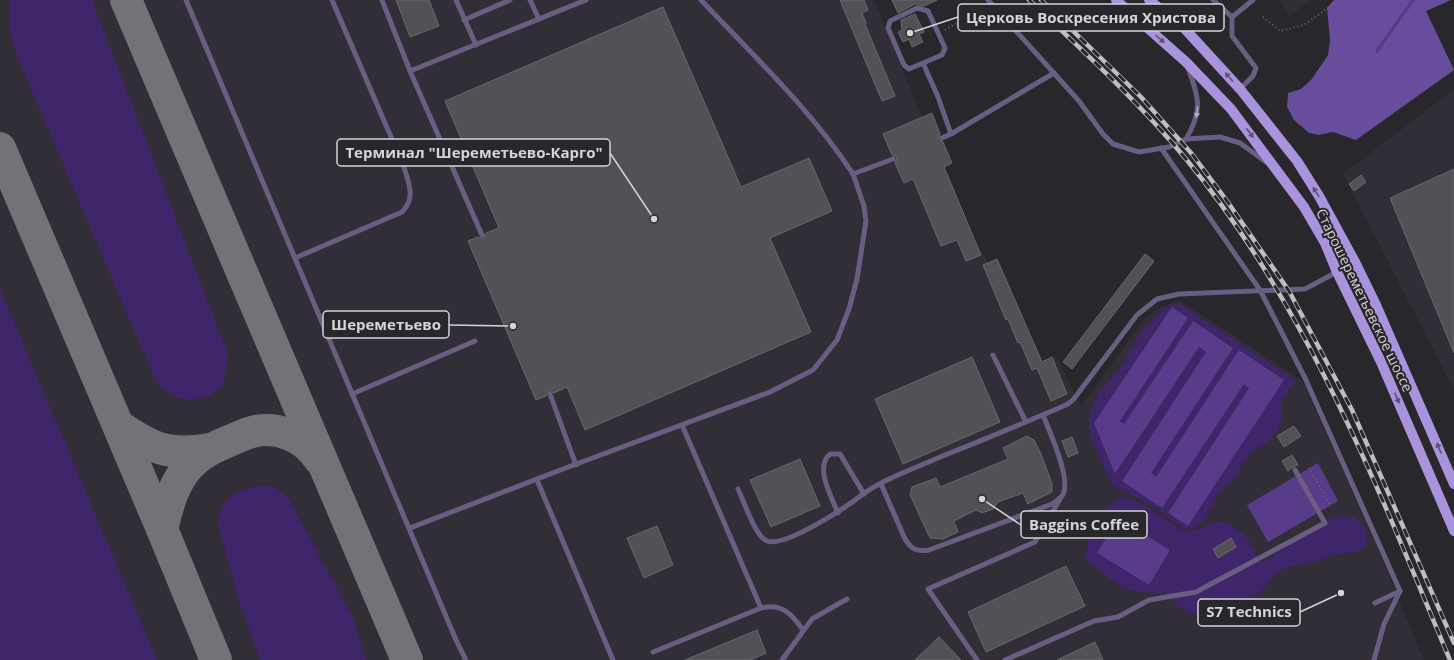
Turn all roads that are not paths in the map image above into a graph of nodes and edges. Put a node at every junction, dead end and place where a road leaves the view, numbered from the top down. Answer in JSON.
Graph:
{"nodes":[{"id":1,"x":186,"y":0,"type":"edge"},
{"id":2,"x":332,"y":0,"type":"edge"},
{"id":3,"x":382,"y":0,"type":"edge"},
{"id":4,"x":456,"y":0,"type":"edge"},
{"id":5,"x":510,"y":0,"type":"edge"},
{"id":6,"x":530,"y":0,"type":"edge"},
{"id":7,"x":586,"y":0,"type":"edge"},
{"id":8,"x":702,"y":0,"type":"edge"},
{"id":9,"x":988,"y":0,"type":"edge"},
{"id":10,"x":1116,"y":0,"type":"edge"},
{"id":11,"x":1149,"y":0,"type":"edge"},
{"id":12,"x":1213,"y":0,"type":"edge"},
{"id":13,"x":1253,"y":0,"type":"edge"},
{"id":14,"x":1232,"y":18,"type":"junction"},
{"id":15,"x":539,"y":19,"type":"junction"},
{"id":16,"x":464,"y":20,"type":"junction"},
{"id":17,"x":476,"y":45,"type":"junction"},
{"id":18,"x":1186,"y":62,"type":"junction"},
{"id":19,"x":923,"y":63,"type":"junction"},
{"id":20,"x":410,"y":71,"type":"junction"},
{"id":21,"x":1054,"y":73,"type":"junction"},
{"id":22,"x":1240,"y":90,"type":"junction"},
{"id":23,"x":951,"y":134,"type":"junction"},
{"id":24,"x":942,"y":138,"type":"dead end"},
{"id":25,"x":1186,"y":139,"type":"junction"},
{"id":26,"x":1161,"y":148,"type":"junction"},
{"id":27,"x":893,"y":159,"type":"dead end"},
{"id":28,"x":853,"y":174,"type":"junction"},
{"id":29,"x":1281,"y":174,"type":"junction"},
{"id":30,"x":482,"y":235,"type":"dead end"},
{"id":31,"x":295,"y":258,"type":"junction"},
{"id":32,"x":1337,"y":272,"type":"junction"},
{"id":33,"x":1260,"y":290,"type":"junction"},
{"id":34,"x":475,"y":341,"type":"dead end"},
{"id":35,"x":993,"y":355,"type":"dead end"},
{"id":36,"x":352,"y":394,"type":"junction"},
{"id":37,"x":550,"y":394,"type":"dead end"},
{"id":38,"x":1043,"y":415,"type":"junction"},
{"id":39,"x":1026,"y":422,"type":"junction"},
{"id":40,"x":682,"y":425,"type":"junction"},
{"id":41,"x":576,"y":465,"type":"junction"},
{"id":42,"x":1295,"y":470,"type":"dead end"},
{"id":43,"x":536,"y":480,"type":"junction"},
{"id":44,"x":881,"y":484,"type":"junction"},
{"id":45,"x":1454,"y":484,"type":"edge"},
{"id":46,"x":738,"y":489,"type":"dead end"},
{"id":47,"x":864,"y":494,"type":"junction"},
{"id":48,"x":1062,"y":496,"type":"junction"},
{"id":49,"x":838,"y":513,"type":"junction"},
{"id":50,"x":410,"y":528,"type":"junction"},
{"id":51,"x":1454,"y":531,"type":"edge"},
{"id":52,"x":1400,"y":591,"type":"junction"},
{"id":53,"x":847,"y":599,"type":"dead end"},
{"id":54,"x":1375,"y":602,"type":"dead end"},
{"id":55,"x":761,"y":608,"type":"junction"},
{"id":56,"x":803,"y":630,"type":"junction"},
{"id":57,"x":653,"y":652,"type":"dead end"},
{"id":58,"x":466,"y":660,"type":"edge"},
{"id":59,"x":613,"y":660,"type":"edge"},
{"id":60,"x":782,"y":660,"type":"edge"},
{"id":61,"x":977,"y":660,"type":"edge"},
{"id":62,"x":1005,"y":660,"type":"edge"},
{"id":63,"x":1374,"y":660,"type":"edge"}],
"edges":[{"from":1,"to":31,"type":"lane"},
{"from":2,"to":31,"type":"lane"},
{"from":3,"to":20,"type":"lane"},
{"from":4,"to":16,"type":"lane"},
{"from":5,"to":16,"type":"lane"},
{"from":6,"to":15,"type":"lane"},
{"from":7,"to":15,"type":"lane"},
{"from":8,"to":28,"type":"lane"},
{"from":9,"to":21,"type":"lane"},
{"from":10,"to":18,"type":"main road","name":"Старошереметьевское шоссе","one_way":true},
{"from":22,"to":11,"type":"main road","name":"Старошереметьевское шоссе","one_way":true},
{"from":12,"to":14,"type":"lane"},
{"from":13,"to":14,"type":"lane"},
{"from":14,"to":22,"type":"lane"},
{"from":15,"to":17,"type":"lane"},
{"from":16,"to":17,"type":"lane"},
{"from":17,"to":20,"type":"lane"},
{"from":18,"to":25,"type":"lane","one_way":true},
{"from":18,"to":29,"type":"main road","name":"Старошереметьевское шоссе","one_way":true},
{"from":19,"to":19,"type":"lane"},
{"from":19,"to":23,"type":"lane"},
{"from":20,"to":30,"type":"lane"},
{"from":21,"to":23,"type":"lane"},
{"from":21,"to":26,"type":"lane"},
{"from":45,"to":22,"type":"main road","name":"Старошереметьевское шоссе","one_way":true},
{"from":23,"to":24,"type":"lane"},
{"from":25,"to":26,"type":"lane"},
{"from":25,"to":29,"type":"lane"},
{"from":26,"to":33,"type":"lane"},
{"from":27,"to":28,"type":"lane"},
{"from":28,"to":40,"type":"lane"},
{"from":29,"to":32,"type":"main road","name":"Старошереметьевское шоссе"},
{"from":31,"to":36,"type":"lane"},
{"from":32,"to":33,"type":"lane"},
{"from":32,"to":51,"type":"main road","name":"Старошереметьевское шоссе","one_way":true},
{"from":33,"to":38,"type":"lane"},
{"from":33,"to":52,"type":"lane"},
{"from":34,"to":36,"type":"lane"},
{"from":35,"to":39,"type":"lane"},
{"from":36,"to":50,"type":"lane"},
{"from":37,"to":41,"type":"lane"},
{"from":38,"to":39,"type":"lane"},
{"from":38,"to":48,"type":"lane"},
{"from":39,"to":44,"type":"lane"},
{"from":40,"to":41,"type":"lane"},
{"from":40,"to":55,"type":"lane"},
{"from":41,"to":43,"type":"lane"},
{"from":42,"to":62,"type":"lane"},
{"from":43,"to":50,"type":"lane"},
{"from":43,"to":59,"type":"lane"},
{"from":44,"to":47,"type":"lane"},
{"from":44,"to":48,"type":"lane"},
{"from":46,"to":49,"type":"lane"},
{"from":47,"to":49,"type":"lane"},
{"from":47,"to":49,"type":"lane"},
{"from":48,"to":61,"type":"lane"},
{"from":50,"to":58,"type":"lane"},
{"from":52,"to":54,"type":"lane"},
{"from":52,"to":63,"type":"lane"},
{"from":53,"to":56,"type":"lane"},
{"from":55,"to":56,"type":"lane"},
{"from":55,"to":57,"type":"lane"},
{"from":56,"to":60,"type":"lane"}]}
